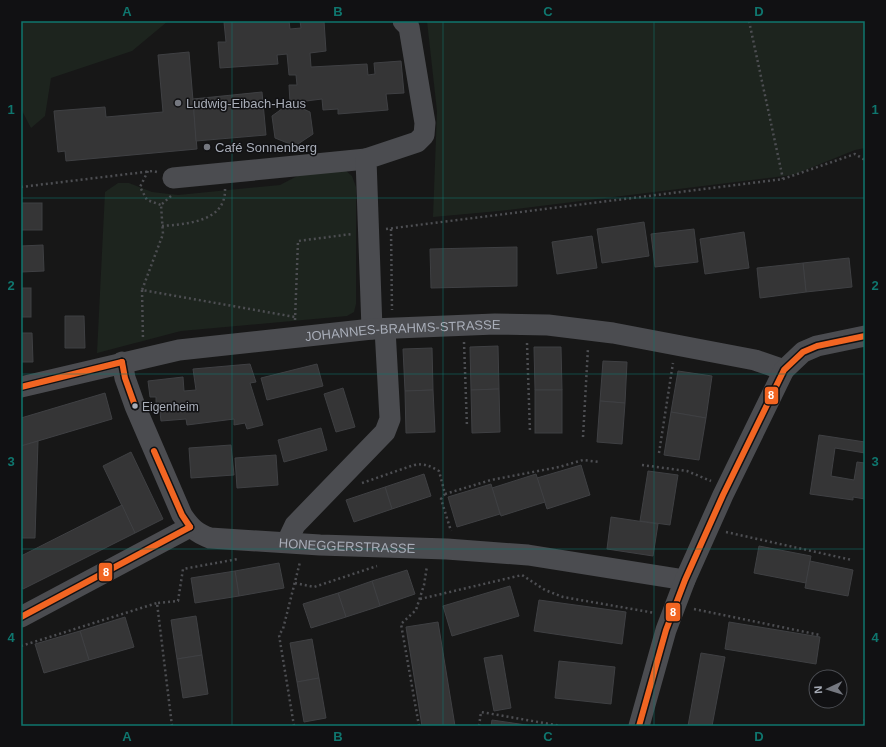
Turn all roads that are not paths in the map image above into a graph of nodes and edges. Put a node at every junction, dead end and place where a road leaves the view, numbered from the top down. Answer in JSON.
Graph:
{"nodes":[{"id":1,"x":403,"y":21,"type":"edge"},
{"id":2,"x":366,"y":159,"type":"junction"},
{"id":3,"x":173,"y":178,"type":"road end"},
{"id":4,"x":383,"y":329,"type":"junction"},
{"id":5,"x":865,"y":336,"type":"edge"},
{"id":6,"x":122,"y":362,"type":"junction"},
{"id":7,"x":784,"y":370,"type":"junction"},
{"id":8,"x":21,"y":387,"type":"edge"},
{"id":9,"x":190,"y":527,"type":"junction"},
{"id":10,"x":296,"y":543,"type":"junction"},
{"id":11,"x":685,"y":580,"type":"junction"},
{"id":12,"x":21,"y":617,"type":"edge"},
{"id":13,"x":639,"y":726,"type":"edge"}],
"edges":[{"from":1,"to":2,"type":"street"},
{"from":2,"to":3,"type":"street"},
{"from":2,"to":4,"type":"street"},
{"from":4,"to":6,"type":"street","name":"JOHANNES-BRAHMS-STRASSE"},
{"from":4,"to":7,"type":"street","name":"JOHANNES-BRAHMS-STRASSE"},
{"from":4,"to":10,"type":"street"},
{"from":5,"to":7,"type":"street"},
{"from":6,"to":8,"type":"street","name":"JOHANNES-BRAHMS-STRASSE"},
{"from":6,"to":9,"type":"street","name":"HONEGGERSTRASSE"},
{"from":7,"to":11,"type":"street"},
{"from":9,"to":10,"type":"street","name":"HONEGGERSTRASSE"},
{"from":9,"to":12,"type":"street"},
{"from":10,"to":11,"type":"street","name":"HONEGGERSTRASSE"},
{"from":11,"to":13,"type":"street"}]}
